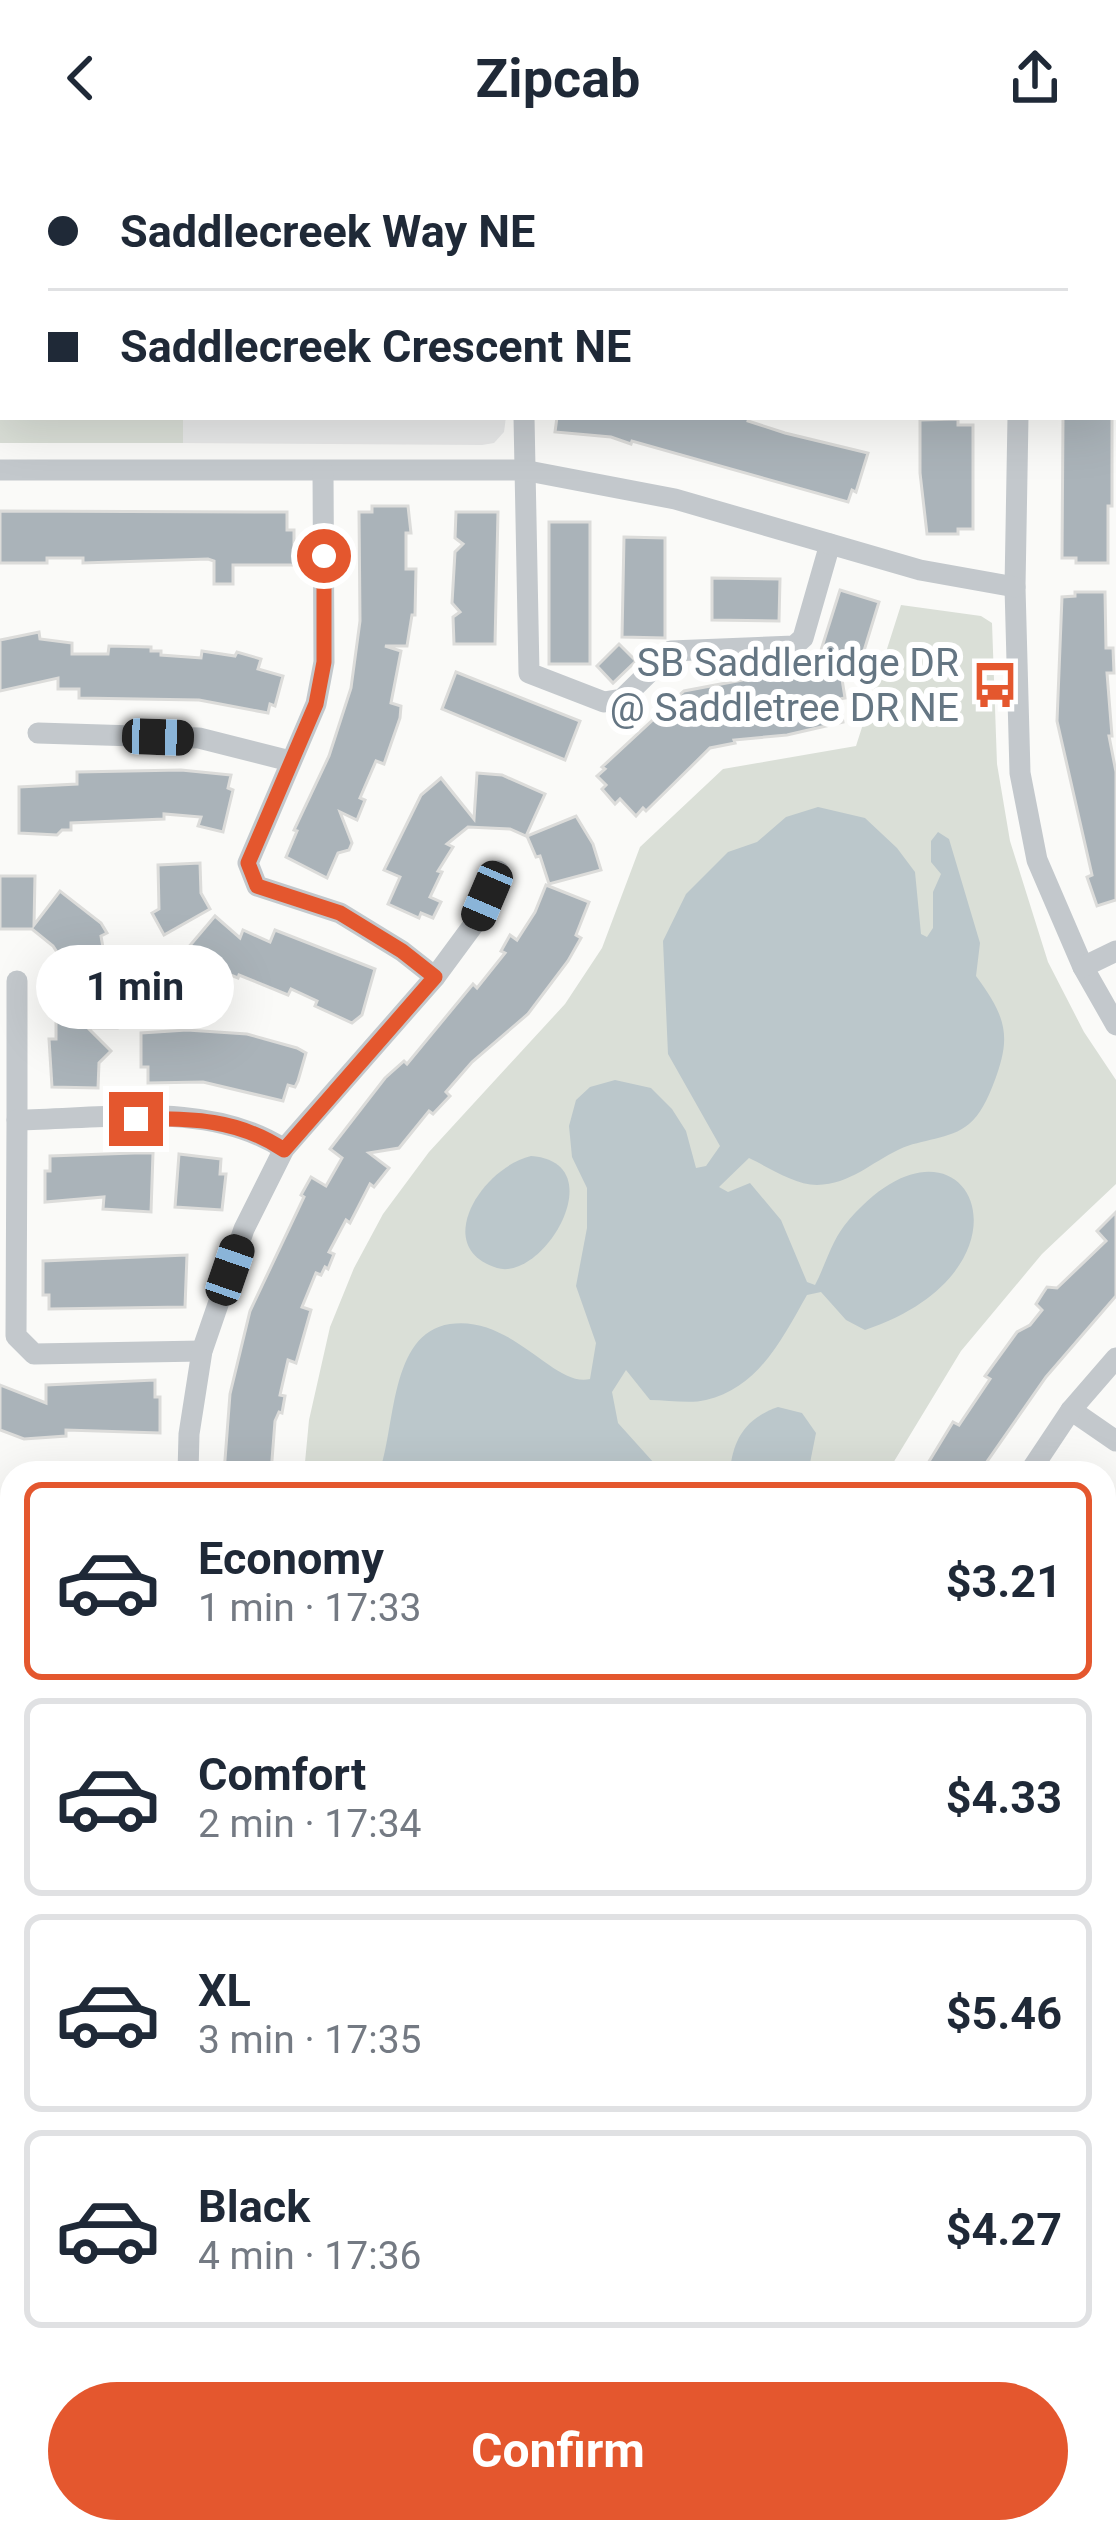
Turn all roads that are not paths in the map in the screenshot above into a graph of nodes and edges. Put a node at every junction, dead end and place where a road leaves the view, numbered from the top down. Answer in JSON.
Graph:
{"nodes":[{"id":1,"x":524,"y":420,"type":"edge"},
{"id":2,"x":1018,"y":420,"type":"edge"},
{"id":3,"x":0,"y":470,"type":"edge"},
{"id":4,"x":524,"y":470,"type":"junction"},
{"id":5,"x":323,"y":471,"type":"junction"},
{"id":6,"x":830,"y":544,"type":"junction"},
{"id":7,"x":1015,"y":587,"type":"junction"},
{"id":8,"x":38,"y":733,"type":"dead end"},
{"id":9,"x":290,"y":761,"type":"junction"},
{"id":10,"x":498,"y":871,"type":"dead end"},
{"id":11,"x":1116,"y":951,"type":"edge"},
{"id":12,"x":1083,"y":968,"type":"junction"},
{"id":13,"x":435,"y":977,"type":"junction"},
{"id":14,"x":17,"y":981,"type":"dead end"},
{"id":15,"x":1116,"y":1025,"type":"edge"},
{"id":16,"x":17,"y":1120,"type":"junction"},
{"id":17,"x":284,"y":1150,"type":"junction"},
{"id":18,"x":202,"y":1352,"type":"junction"},
{"id":19,"x":1116,"y":1358,"type":"edge"},
{"id":20,"x":1071,"y":1410,"type":"junction"},
{"id":21,"x":1116,"y":1441,"type":"edge"},
{"id":22,"x":188,"y":1461,"type":"edge"},
{"id":23,"x":1037,"y":1461,"type":"edge"}],
"edges":[{"from":1,"to":4,"type":"street"},
{"from":2,"to":7,"type":"street"},
{"from":3,"to":5,"type":"street"},
{"from":4,"to":5,"type":"street"},
{"from":4,"to":6,"type":"street"},
{"from":4,"to":6,"type":"street"},
{"from":5,"to":9,"type":"street"},
{"from":6,"to":7,"type":"street"},
{"from":7,"to":12,"type":"street"},
{"from":8,"to":9,"type":"street"},
{"from":9,"to":13,"type":"street"},
{"from":10,"to":13,"type":"street"},
{"from":11,"to":12,"type":"street"},
{"from":12,"to":15,"type":"street"},
{"from":13,"to":17,"type":"street"},
{"from":14,"to":16,"type":"street"},
{"from":16,"to":17,"type":"street"},
{"from":16,"to":18,"type":"street"},
{"from":17,"to":18,"type":"street"},
{"from":18,"to":22,"type":"street"},
{"from":19,"to":20,"type":"street"},
{"from":20,"to":21,"type":"street"},
{"from":20,"to":23,"type":"street"}]}
